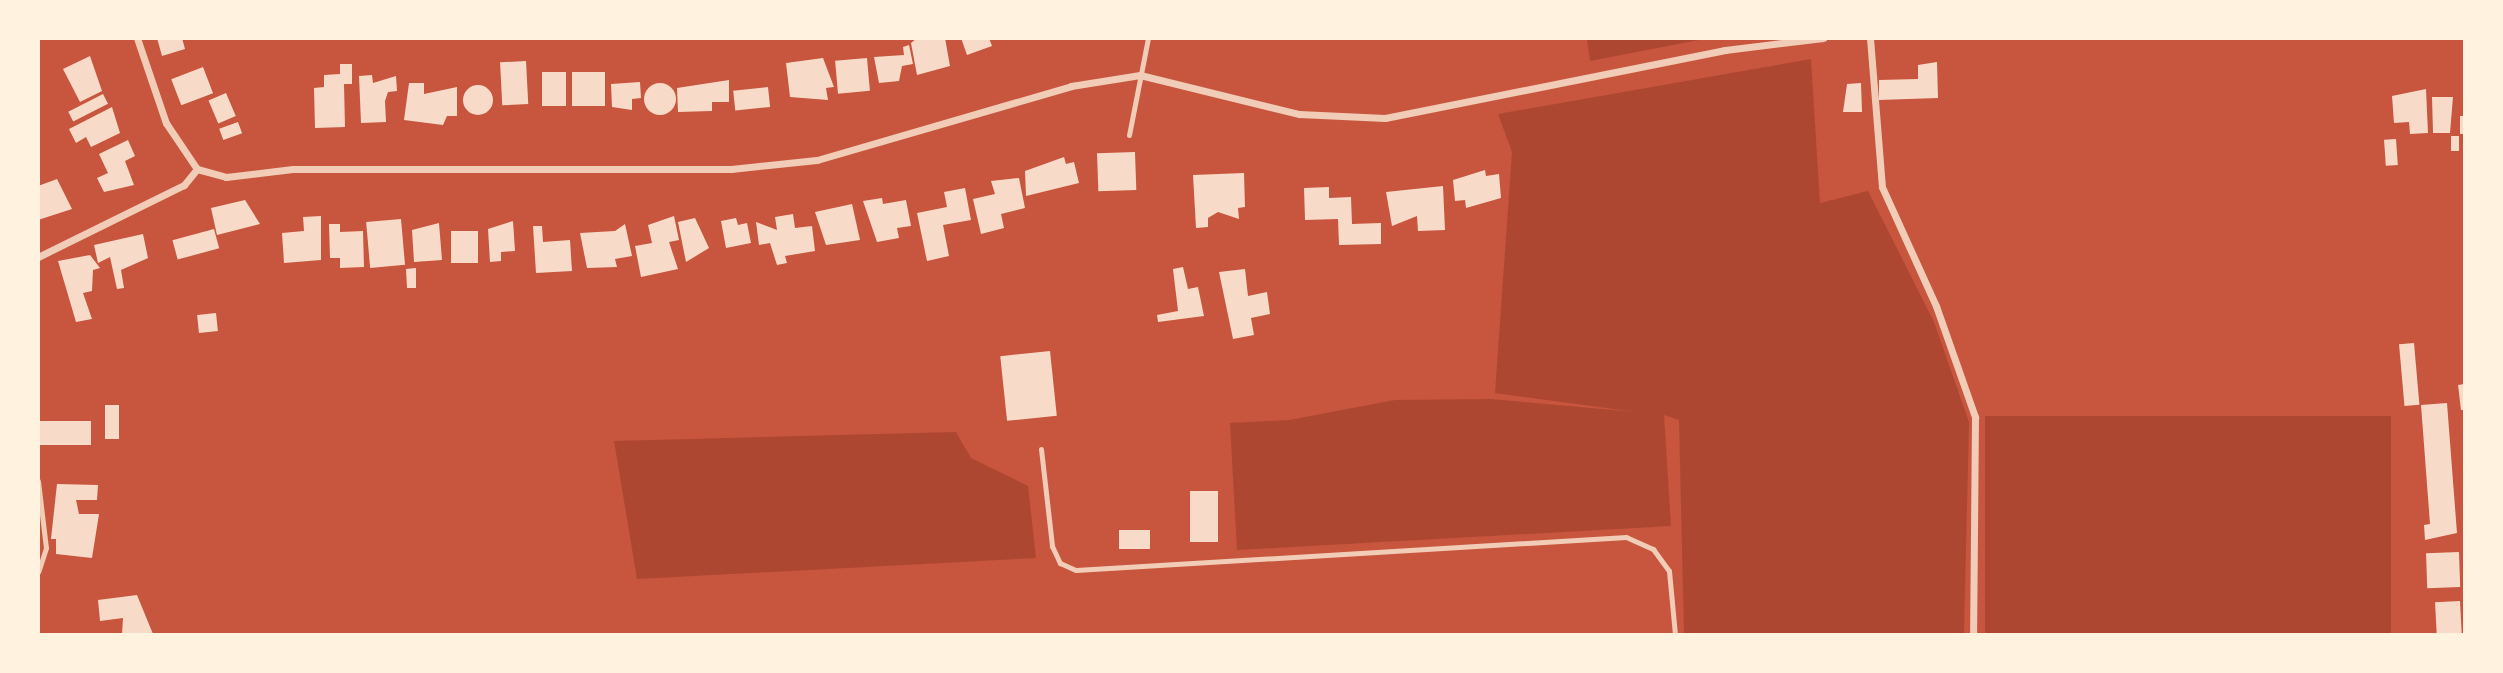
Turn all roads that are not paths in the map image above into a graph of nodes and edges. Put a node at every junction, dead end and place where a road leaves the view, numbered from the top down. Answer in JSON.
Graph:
{"nodes":[{"id":1,"x":137,"y":38,"type":"edge"},
{"id":2,"x":1147,"y":38,"type":"edge"},
{"id":3,"x":1824,"y":38,"type":"edge"},
{"id":4,"x":1870,"y":38,"type":"edge"},
{"id":5,"x":1140,"y":75,"type":"junction"},
{"id":6,"x":1129,"y":135,"type":"dead end"},
{"id":7,"x":197,"y":169,"type":"junction"},
{"id":8,"x":38,"y":257,"type":"edge"},
{"id":9,"x":1041,"y":449,"type":"dead end"},
{"id":10,"x":38,"y":481,"type":"edge"},
{"id":11,"x":38,"y":572,"type":"edge"},
{"id":12,"x":1675,"y":635,"type":"edge"},
{"id":13,"x":1973,"y":635,"type":"edge"}],
"edges":[{"from":1,"to":7,"type":"street"},
{"from":2,"to":5,"type":"lane"},
{"from":3,"to":5,"type":"street"},
{"from":4,"to":13,"type":"street"},
{"from":5,"to":6,"type":"lane"},
{"from":5,"to":7,"type":"street"},
{"from":7,"to":8,"type":"street"},
{"from":9,"to":12,"type":"lane"},
{"from":10,"to":11,"type":"lane"}]}
